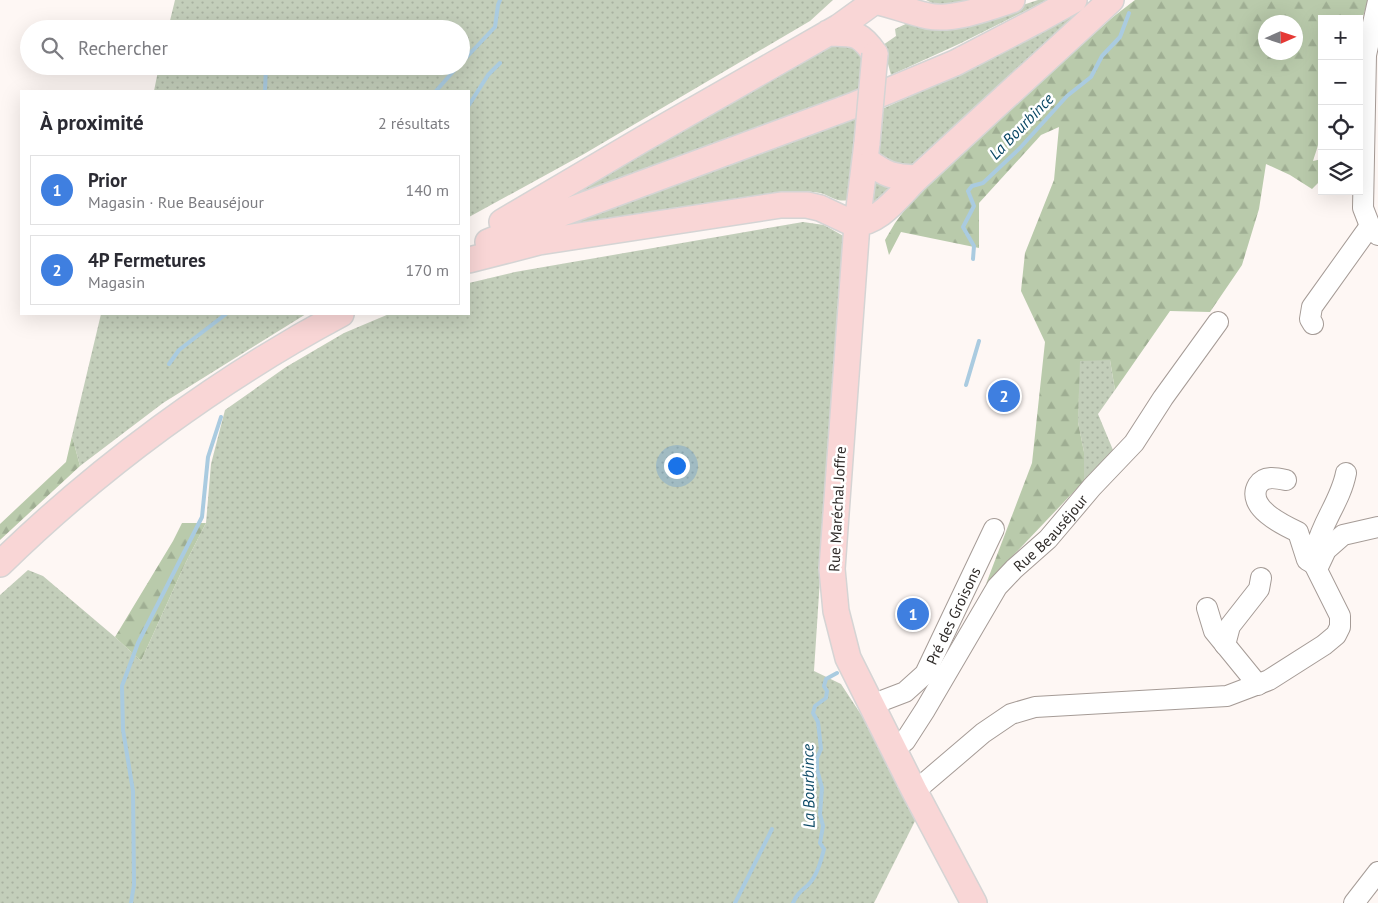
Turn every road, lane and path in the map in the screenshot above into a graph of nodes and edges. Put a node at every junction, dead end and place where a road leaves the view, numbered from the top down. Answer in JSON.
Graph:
{"nodes":[{"id":1,"x":876,"y":0,"type":"edge"},
{"id":2,"x":1012,"y":0,"type":"edge"},
{"id":3,"x":1074,"y":0,"type":"edge"},
{"id":4,"x":1111,"y":0,"type":"edge"},
{"id":5,"x":1378,"y":1,"type":"edge"},
{"id":6,"x":828,"y":33,"type":"junction"},
{"id":7,"x":874,"y":54,"type":"junction"},
{"id":8,"x":866,"y":152,"type":"junction"},
{"id":9,"x":917,"y":178,"type":"junction"},
{"id":10,"x":857,"y":224,"type":"junction"},
{"id":11,"x":1374,"y":230,"type":"edge"},
{"id":12,"x":470,"y":241,"type":"edge"},
{"id":13,"x":470,"y":250,"type":"edge"},
{"id":14,"x":470,"y":260,"type":"edge"},
{"id":15,"x":339,"y":315,"type":"edge"},
{"id":16,"x":1218,"y":322,"type":"dead end"},
{"id":17,"x":1313,"y":324,"type":"dead end"},
{"id":18,"x":1346,"y":473,"type":"dead end"},
{"id":19,"x":1286,"y":480,"type":"dead end"},
{"id":20,"x":1378,"y":527,"type":"edge"},
{"id":21,"x":994,"y":529,"type":"dead end"},
{"id":22,"x":0,"y":564,"type":"edge"},
{"id":23,"x":1315,"y":567,"type":"junction"},
{"id":24,"x":1261,"y":578,"type":"dead end"},
{"id":25,"x":1207,"y":608,"type":"dead end"},
{"id":26,"x":1225,"y":645,"type":"junction"},
{"id":27,"x":1258,"y":684,"type":"junction"},
{"id":28,"x":871,"y":705,"type":"junction"},
{"id":29,"x":893,"y":748,"type":"junction"},
{"id":30,"x":914,"y":790,"type":"junction"},
{"id":31,"x":1378,"y":872,"type":"edge"},
{"id":32,"x":974,"y":903,"type":"edge"},
{"id":33,"x":1355,"y":903,"type":"edge"}],
"edges":[{"from":1,"to":2,"type":"main road"},
{"from":1,"to":6,"type":"main road"},
{"from":1,"to":7,"type":"main road","name":"Rue Maréchal Joffre"},
{"from":3,"to":13,"type":"main road"},
{"from":4,"to":9,"type":"main road"},
{"from":5,"to":11,"type":"street"},
{"from":6,"to":7,"type":"main road"},
{"from":6,"to":12,"type":"main road"},
{"from":7,"to":8,"type":"main road","name":"Rue Maréchal Joffre","bridge":true},
{"from":8,"to":9,"type":"main road"},
{"from":8,"to":10,"type":"main road","name":"Rue Maréchal Joffre"},
{"from":9,"to":10,"type":"main road"},
{"from":10,"to":14,"type":"main road"},
{"from":10,"to":28,"type":"main road","name":"Rue Maréchal Joffre"},
{"from":11,"to":17,"type":"street"},
{"from":15,"to":22,"type":"main road"},
{"from":16,"to":29,"type":"street","name":"Rue Beauséjour"},
{"from":18,"to":23,"type":"street"},
{"from":19,"to":23,"type":"street"},
{"from":20,"to":23,"type":"street"},
{"from":21,"to":28,"type":"street","name":"Pré des Groisons"},
{"from":23,"to":27,"type":"street"},
{"from":24,"to":26,"type":"street"},
{"from":25,"to":26,"type":"street"},
{"from":26,"to":27,"type":"street"},
{"from":27,"to":30,"type":"street"},
{"from":28,"to":29,"type":"main road","name":"Rue Maréchal Joffre"},
{"from":29,"to":30,"type":"main road","name":"Rue Maréchal Joffre"},
{"from":30,"to":32,"type":"main road","name":"Rue Maréchal Joffre"},
{"from":31,"to":33,"type":"street"}]}
